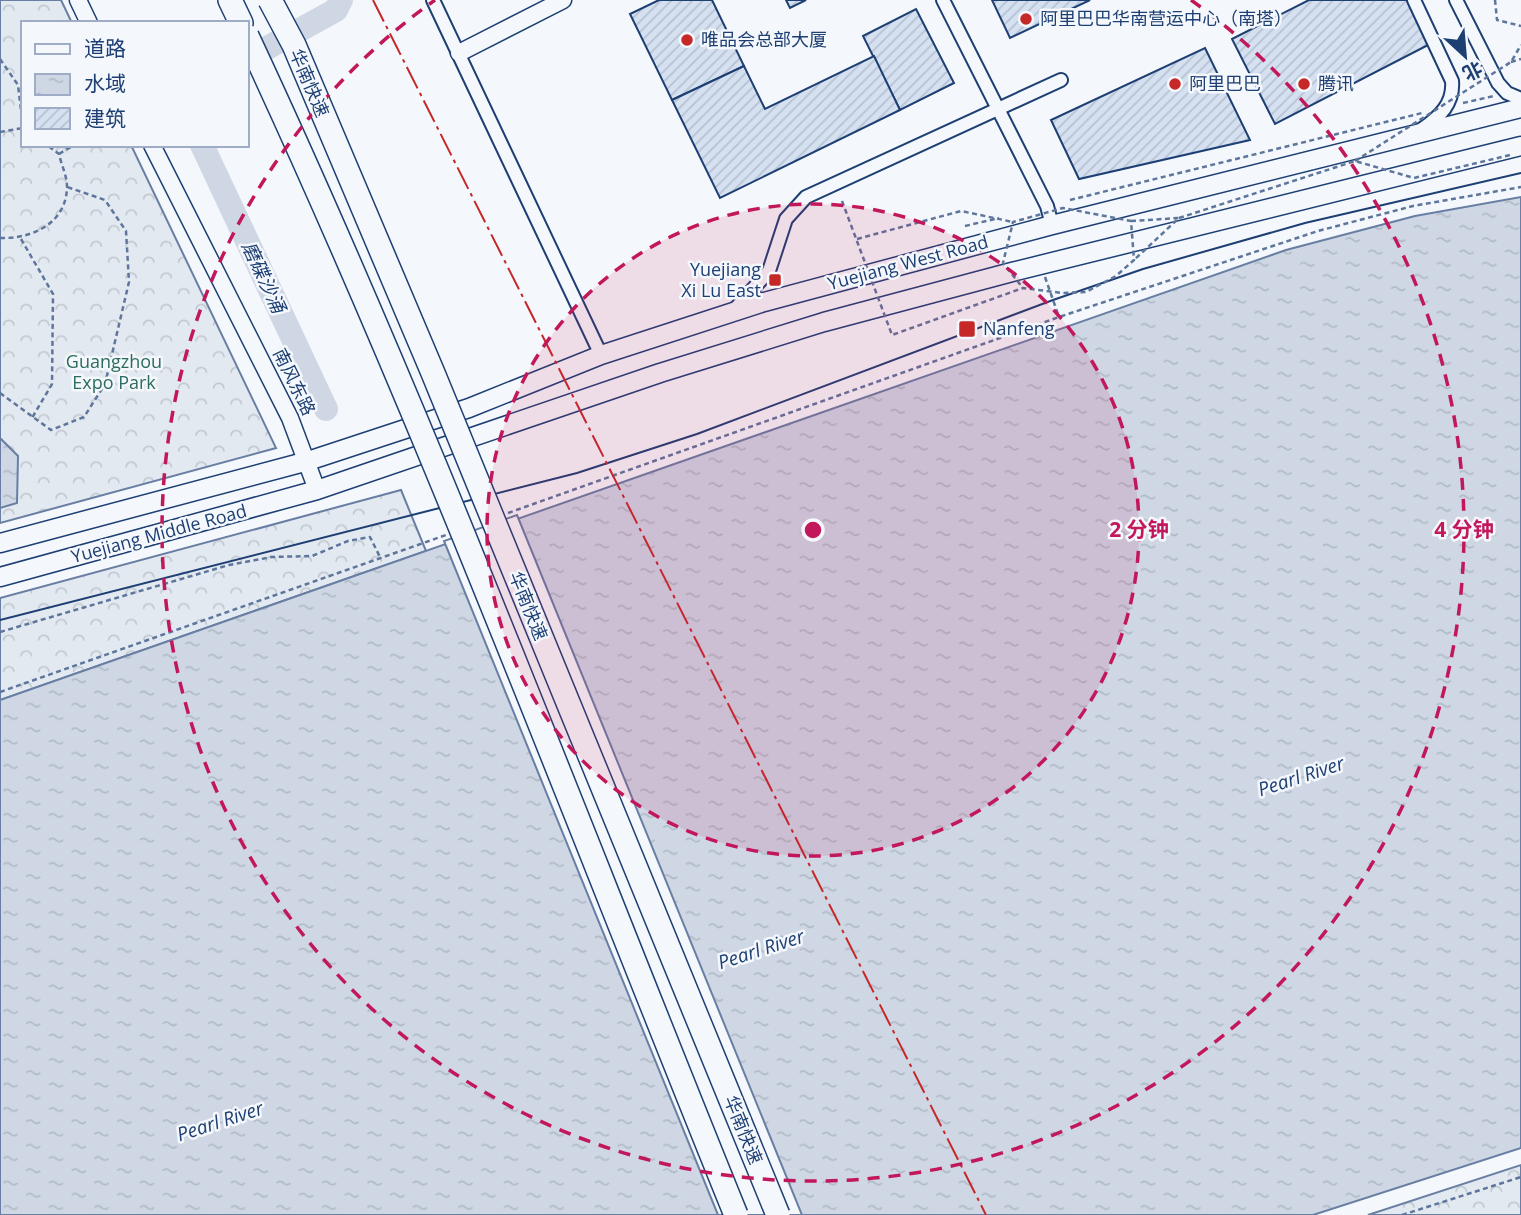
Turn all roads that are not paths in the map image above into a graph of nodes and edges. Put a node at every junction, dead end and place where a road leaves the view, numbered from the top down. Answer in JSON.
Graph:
{"nodes":[{"id":1,"x":78,"y":0,"type":"edge"},
{"id":2,"x":230,"y":0,"type":"edge"},
{"id":3,"x":270,"y":0,"type":"edge"},
{"id":4,"x":433,"y":0,"type":"edge"},
{"id":5,"x":564,"y":0,"type":"edge"},
{"id":6,"x":943,"y":0,"type":"edge"},
{"id":7,"x":1414,"y":0,"type":"edge"},
{"id":8,"x":1456,"y":0,"type":"edge"},
{"id":9,"x":88,"y":21,"type":"edge"},
{"id":10,"x":240,"y":21,"type":"edge"},
{"id":11,"x":248,"y":38,"type":"edge"},
{"id":12,"x":459,"y":53,"type":"junction"},
{"id":13,"x":1061,"y":80,"type":"dead end"},
{"id":14,"x":1521,"y":99,"type":"edge"},
{"id":15,"x":998,"y":108,"type":"junction"},
{"id":16,"x":1521,"y":108,"type":"edge"},
{"id":17,"x":1417,"y":133,"type":"junction"},
{"id":18,"x":153,"y":147,"type":"edge"},
{"id":19,"x":1515,"y":151,"type":"edge"},
{"id":20,"x":1052,"y":225,"type":"junction"},
{"id":21,"x":732,"y":311,"type":"junction"},
{"id":22,"x":601,"y":355,"type":"junction"},
{"id":23,"x":308,"y":461,"type":"junction"},
{"id":24,"x":317,"y":490,"type":"junction"},
{"id":25,"x":0,"y":543,"type":"edge"},
{"id":26,"x":0,"y":577,"type":"edge"},
{"id":27,"x":736,"y":1215,"type":"edge"},
{"id":28,"x":778,"y":1215,"type":"edge"}],
"edges":[{"from":1,"to":9,"type":"street"},
{"from":2,"to":10,"type":"highway"},
{"from":3,"to":28,"type":"highway","name":"华南快速","bridge":true},
{"from":4,"to":12,"type":"street"},
{"from":5,"to":12,"type":"street"},
{"from":6,"to":15,"type":"street"},
{"from":7,"to":17,"type":"street"},
{"from":8,"to":14,"type":"street"},
{"from":11,"to":27,"type":"highway","name":"华南快速","bridge":true},
{"from":12,"to":22,"type":"street"},
{"from":13,"to":15,"type":"street"},
{"from":15,"to":20,"type":"street"},
{"from":15,"to":21,"type":"street"},
{"from":16,"to":17,"type":"main road","name":"Yuejiang West Road"},
{"from":17,"to":20,"type":"main road","name":"Yuejiang West Road"},
{"from":18,"to":23,"type":"street","name":"南风东路"},
{"from":19,"to":24,"type":"main road","name":"Yuejiang West Road"},
{"from":20,"to":21,"type":"main road","name":"Yuejiang West Road"},
{"from":21,"to":22,"type":"main road","name":"Yuejiang West Road"},
{"from":22,"to":23,"type":"main road","name":"Yuejiang West Road"},
{"from":23,"to":24,"type":"street","name":"南风东路"},
{"from":23,"to":25,"type":"main road","name":"Yuejiang Middle Road"},
{"from":24,"to":26,"type":"main road","name":"Yuejiang Middle Road"}]}
